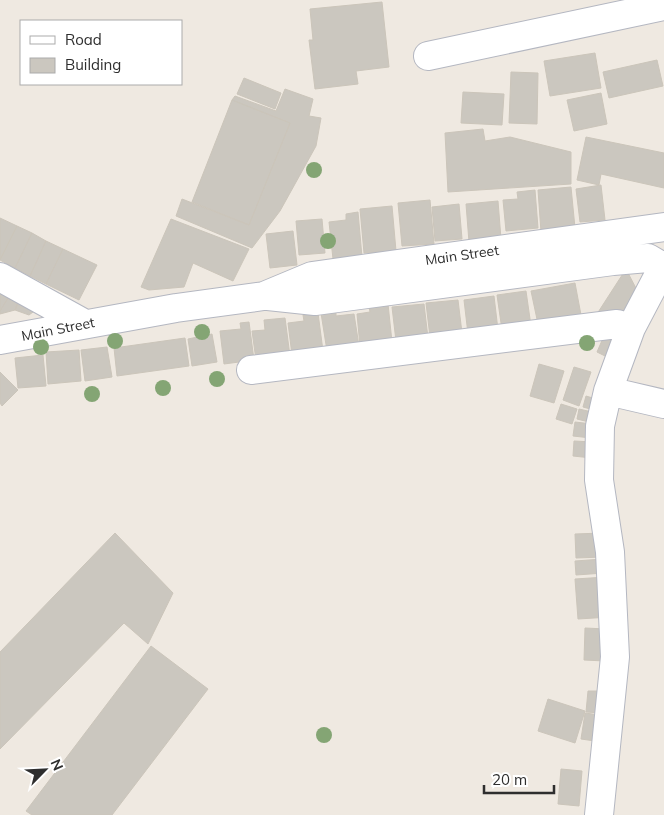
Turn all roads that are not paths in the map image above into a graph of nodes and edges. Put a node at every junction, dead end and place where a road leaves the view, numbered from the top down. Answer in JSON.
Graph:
{"nodes":[{"id":1,"x":664,"y":6,"type":"edge"},
{"id":2,"x":428,"y":56,"type":"dead end"},
{"id":3,"x":664,"y":227,"type":"edge"},
{"id":4,"x":663,"y":266,"type":"edge"},
{"id":5,"x":0,"y":277,"type":"edge"},
{"id":6,"x":264,"y":296,"type":"junction"},
{"id":7,"x":85,"y":324,"type":"junction"},
{"id":8,"x":631,"y":328,"type":"junction"},
{"id":9,"x":0,"y":340,"type":"edge"},
{"id":10,"x":252,"y":370,"type":"dead end"},
{"id":11,"x":608,"y":391,"type":"junction"},
{"id":12,"x":664,"y":404,"type":"edge"},
{"id":13,"x":599,"y":815,"type":"edge"}],
"edges":[{"from":1,"to":2,"type":"street"},
{"from":3,"to":6,"type":"street","name":"Main Street"},
{"from":4,"to":6,"type":"street","name":"Main Street"},
{"from":4,"to":8,"type":"street"},
{"from":5,"to":7,"type":"street"},
{"from":6,"to":7,"type":"street","name":"Main Street"},
{"from":7,"to":9,"type":"street","name":"Main Street"},
{"from":8,"to":10,"type":"street"},
{"from":8,"to":11,"type":"street"},
{"from":11,"to":12,"type":"street"},
{"from":11,"to":13,"type":"street"}]}
